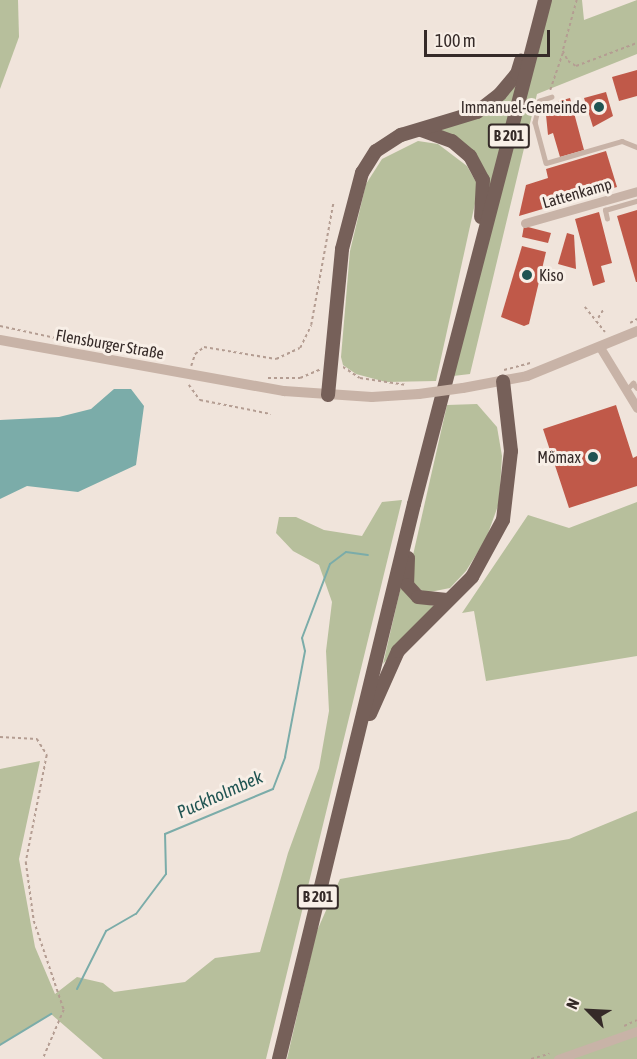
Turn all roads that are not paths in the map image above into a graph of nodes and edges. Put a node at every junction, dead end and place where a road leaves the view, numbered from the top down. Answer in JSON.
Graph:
{"nodes":[{"id":1,"x":544,"y":1,"type":"edge"},
{"id":2,"x":552,"y":97,"type":"dead end"},
{"id":3,"x":421,"y":130,"type":"junction"},
{"id":4,"x":637,"y":147,"type":"edge"},
{"id":5,"x":637,"y":191,"type":"edge"},
{"id":6,"x":637,"y":201,"type":"edge"},
{"id":7,"x":608,"y":219,"type":"dead end"},
{"id":8,"x":525,"y":223,"type":"dead end"},
{"id":9,"x":474,"y":270,"type":"junction"},
{"id":10,"x":637,"y":332,"type":"edge"},
{"id":11,"x":0,"y":340,"type":"edge"},
{"id":12,"x":601,"y":350,"type":"junction"},
{"id":13,"x":499,"y":377,"type":"junction"},
{"id":14,"x":632,"y":384,"type":"edge"},
{"id":15,"x":637,"y":388,"type":"edge"},
{"id":16,"x":328,"y":395,"type":"junction"},
{"id":17,"x":637,"y":408,"type":"edge"},
{"id":18,"x":414,"y":504,"type":"junction"},
{"id":19,"x":447,"y":600,"type":"junction"},
{"id":20,"x":357,"y":735,"type":"junction"},
{"id":21,"x":637,"y":1031,"type":"edge"},
{"id":22,"x":279,"y":1059,"type":"edge"},
{"id":23,"x":558,"y":1059,"type":"edge"}],
"edges":[{"from":1,"to":3,"type":"main road"},
{"from":1,"to":9,"type":"main road","number":"B 201"},
{"from":2,"to":4,"type":"lane"},
{"from":3,"to":9,"type":"main road"},
{"from":3,"to":16,"type":"main road"},
{"from":5,"to":8,"type":"street","name":"Lattenkamp"},
{"from":6,"to":7,"type":"lane"},
{"from":9,"to":18,"type":"main road","number":"B 201"},
{"from":10,"to":12,"type":"street"},
{"from":11,"to":16,"type":"street","name":"Flensburger Straße"},
{"from":12,"to":13,"type":"street"},
{"from":12,"to":14,"type":"street"},
{"from":13,"to":16,"type":"street","name":"Flensburger Straße","bridge":true},
{"from":13,"to":19,"type":"main road"},
{"from":14,"to":15,"type":"lane"},
{"from":14,"to":17,"type":"street"},
{"from":18,"to":19,"type":"main road"},
{"from":18,"to":20,"type":"main road","number":"B 201"},
{"from":19,"to":20,"type":"main road"},
{"from":20,"to":22,"type":"main road","number":"B 201"},
{"from":21,"to":23,"type":"street"}]}
